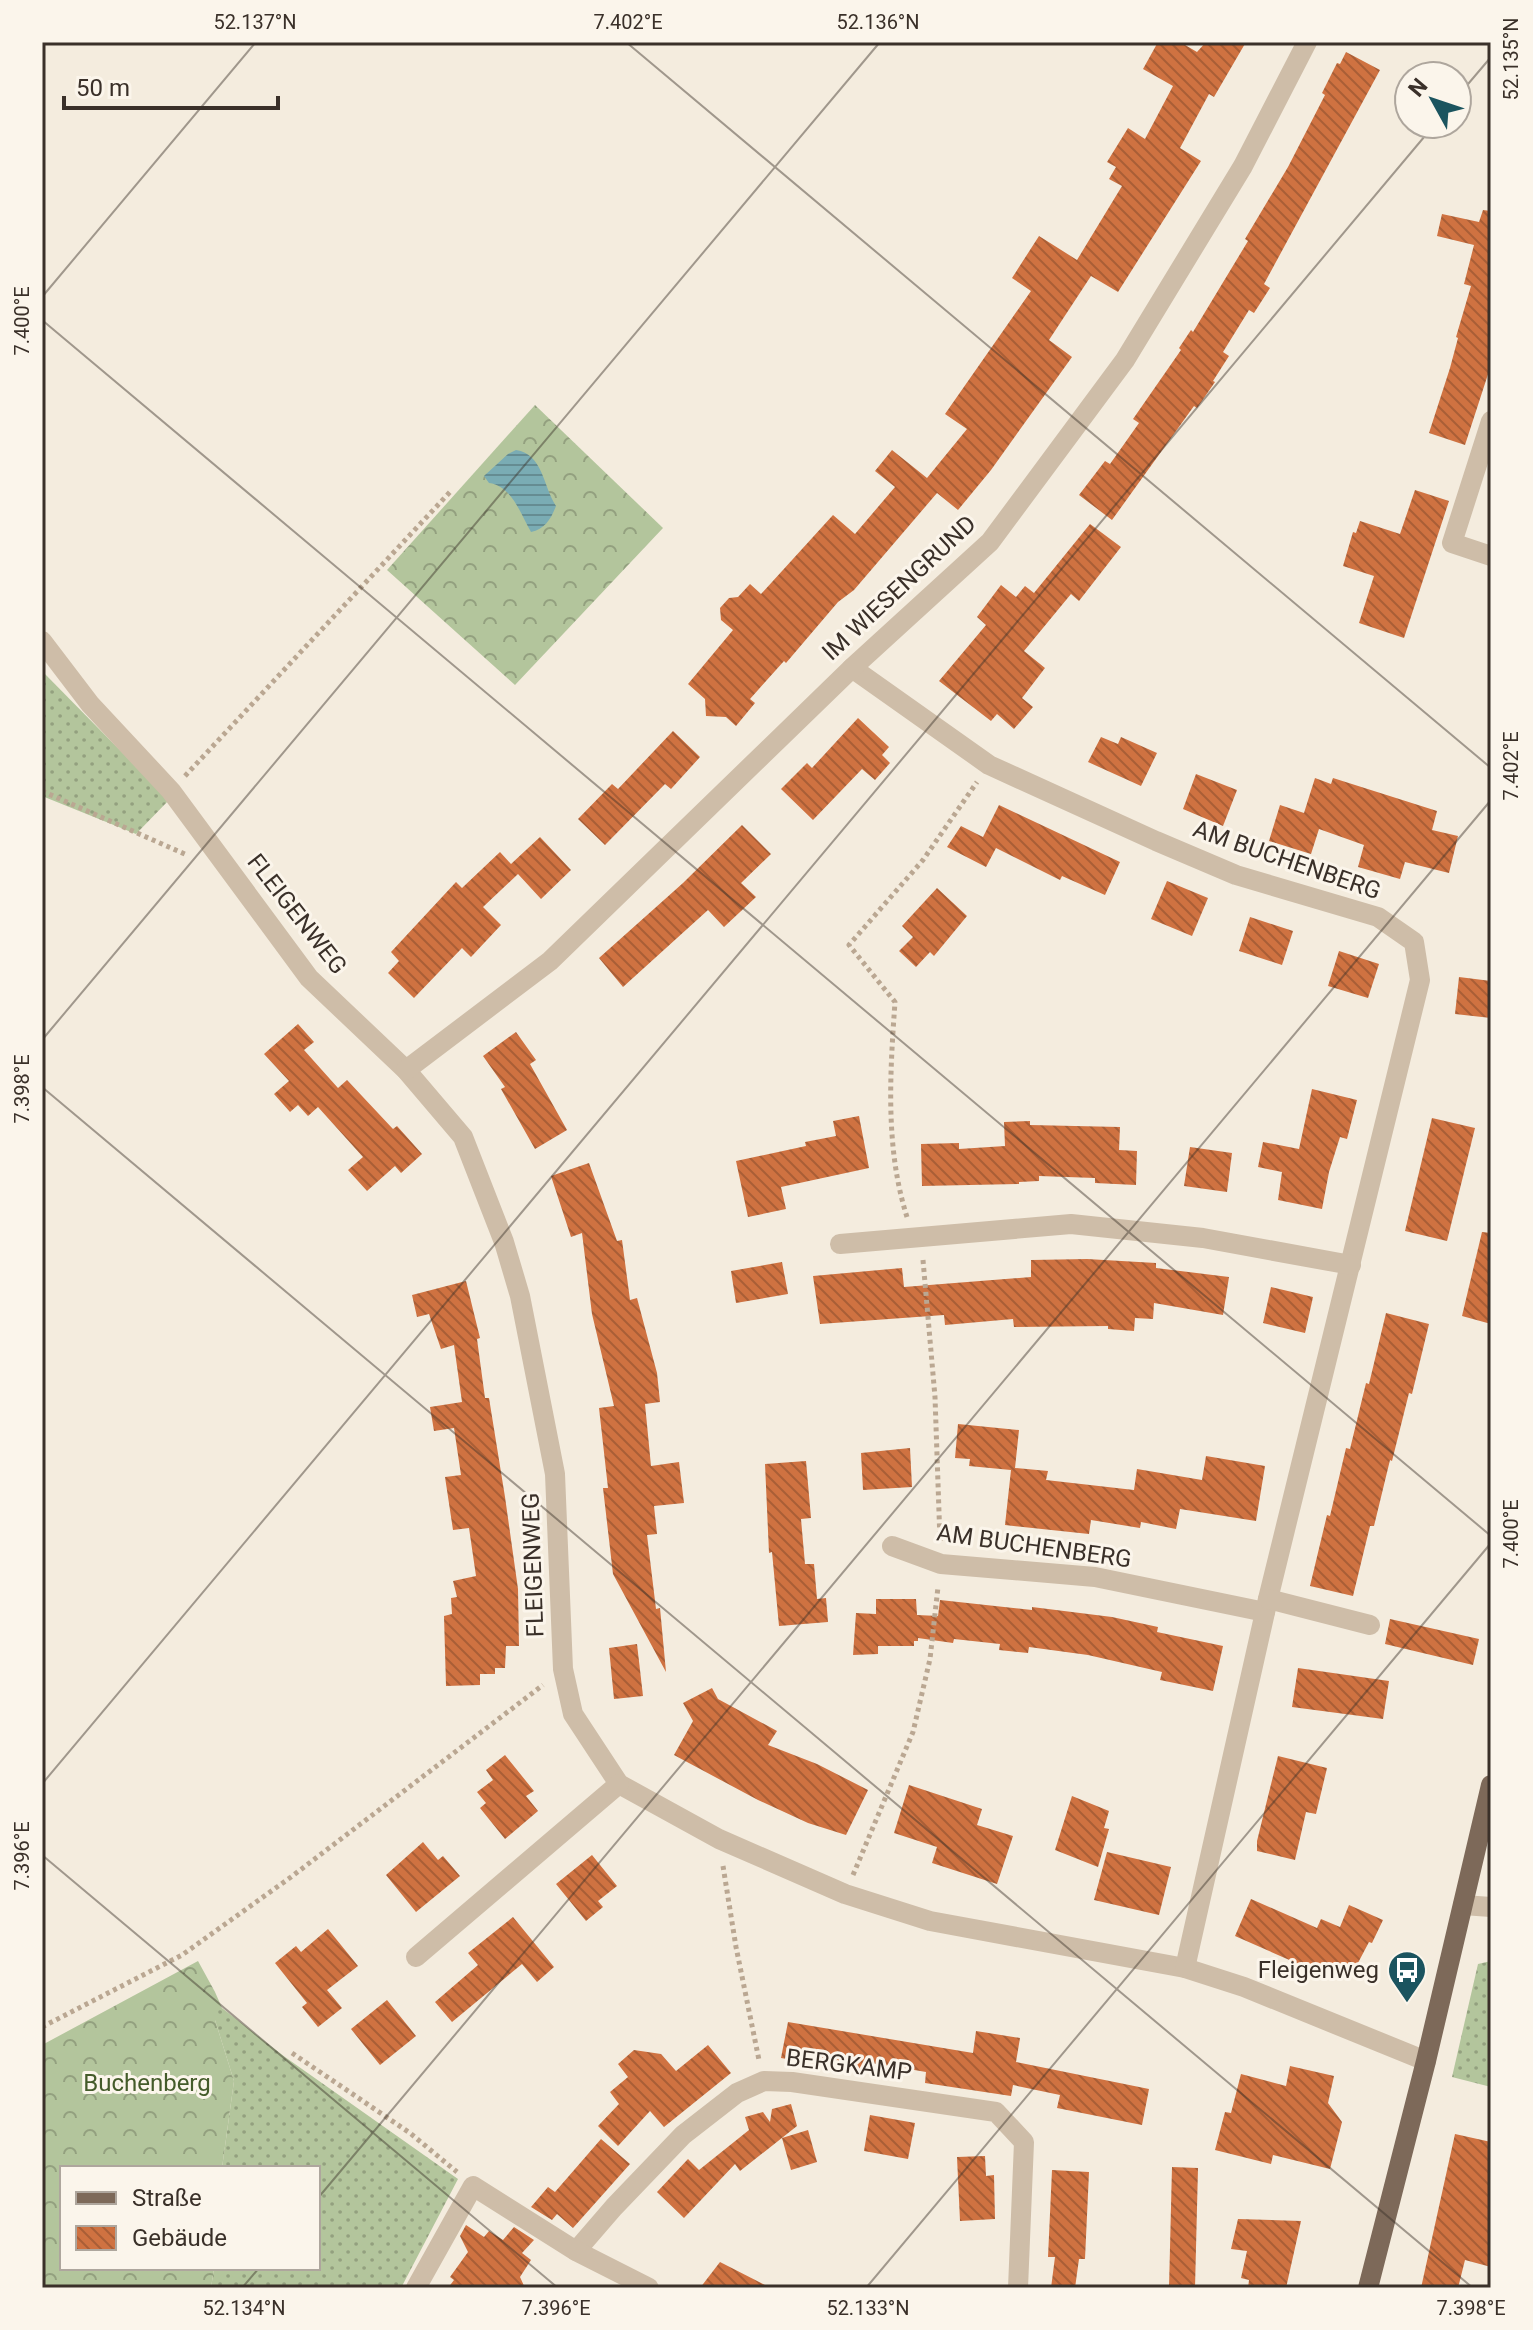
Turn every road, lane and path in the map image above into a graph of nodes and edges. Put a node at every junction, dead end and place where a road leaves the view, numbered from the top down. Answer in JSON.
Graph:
{"nodes":[{"id":1,"x":1307,"y":42,"type":"edge"},
{"id":2,"x":1491,"y":421,"type":"edge"},
{"id":3,"x":450,"y":492,"type":"dead end"},
{"id":4,"x":1491,"y":556,"type":"edge"},
{"id":5,"x":42,"y":641,"type":"edge"},
{"id":6,"x":852,"y":668,"type":"junction"},
{"id":7,"x":989,"y":765,"type":"junction"},
{"id":8,"x":42,"y":791,"type":"edge"},
{"id":9,"x":171,"y":791,"type":"junction"},
{"id":10,"x":189,"y":856,"type":"dead end"},
{"id":11,"x":406,"y":1070,"type":"junction"},
{"id":12,"x":914,"y":1237,"type":"junction"},
{"id":13,"x":840,"y":1244,"type":"dead end"},
{"id":14,"x":1351,"y":1265,"type":"junction"},
{"id":15,"x":892,"y":1546,"type":"dead end"},
{"id":16,"x":941,"y":1564,"type":"junction"},
{"id":17,"x":1266,"y":1605,"type":"junction"},
{"id":18,"x":1370,"y":1625,"type":"dead end"},
{"id":19,"x":563,"y":1669,"type":"junction"},
{"id":20,"x":619,"y":1784,"type":"junction"},
{"id":21,"x":1491,"y":1785,"type":"edge"},
{"id":22,"x":719,"y":1839,"type":"junction"},
{"id":23,"x":845,"y":1894,"type":"junction"},
{"id":24,"x":1463,"y":1905,"type":"junction"},
{"id":25,"x":1491,"y":1907,"type":"edge"},
{"id":26,"x":416,"y":1957,"type":"dead end"},
{"id":27,"x":1185,"y":1968,"type":"junction"},
{"id":28,"x":42,"y":2027,"type":"edge"},
{"id":29,"x":292,"y":2053,"type":"dead end"},
{"id":30,"x":1426,"y":2061,"type":"junction"},
{"id":31,"x":764,"y":2081,"type":"junction"},
{"id":32,"x":473,"y":2186,"type":"junction"},
{"id":33,"x":576,"y":2251,"type":"junction"},
{"id":34,"x":416,"y":2288,"type":"edge"},
{"id":35,"x":649,"y":2288,"type":"edge"},
{"id":36,"x":1018,"y":2288,"type":"edge"},
{"id":37,"x":1368,"y":2288,"type":"edge"}],
"edges":[{"from":1,"to":6,"type":"street","name":"IM WIESENGRUND"},
{"from":2,"to":4,"type":"street"},
{"from":3,"to":9,"type":"path"},
{"from":5,"to":9,"type":"street","name":"FLEIGENWEG"},
{"from":6,"to":7,"type":"street","name":"AM BUCHENBERG"},
{"from":6,"to":11,"type":"street","name":"IM WIESENGRUND"},
{"from":7,"to":12,"type":"path"},
{"from":7,"to":14,"type":"street","name":"AM BUCHENBERG"},
{"from":8,"to":10,"type":"path"},
{"from":9,"to":11,"type":"street","name":"FLEIGENWEG"},
{"from":11,"to":19,"type":"street","name":"FLEIGENWEG"},
{"from":12,"to":13,"type":"street"},
{"from":12,"to":14,"type":"street"},
{"from":12,"to":16,"type":"path"},
{"from":14,"to":17,"type":"street","name":"AM BUCHENBERG"},
{"from":15,"to":16,"type":"street","name":"AM BUCHENBERG"},
{"from":16,"to":17,"type":"street","name":"AM BUCHENBERG"},
{"from":16,"to":23,"type":"path"},
{"from":17,"to":18,"type":"street"},
{"from":17,"to":27,"type":"street","name":"AM BUCHENBERG"},
{"from":19,"to":20,"type":"street","name":"FLEIGENWEG"},
{"from":19,"to":28,"type":"path"},
{"from":20,"to":22,"type":"street","name":"FLEIGENWEG"},
{"from":20,"to":26,"type":"street"},
{"from":21,"to":24,"type":"main road"},
{"from":22,"to":23,"type":"street","name":"FLEIGENWEG"},
{"from":22,"to":31,"type":"path"},
{"from":23,"to":27,"type":"street","name":"FLEIGENWEG"},
{"from":24,"to":25,"type":"street"},
{"from":24,"to":30,"type":"main road"},
{"from":27,"to":30,"type":"street","name":"FLEIGENWEG"},
{"from":29,"to":32,"type":"path"},
{"from":30,"to":37,"type":"main road"},
{"from":31,"to":33,"type":"street","name":"BERGKAMP"},
{"from":31,"to":36,"type":"street","name":"BERGKAMP"},
{"from":32,"to":33,"type":"street"},
{"from":32,"to":34,"type":"street"},
{"from":33,"to":35,"type":"street"}]}
